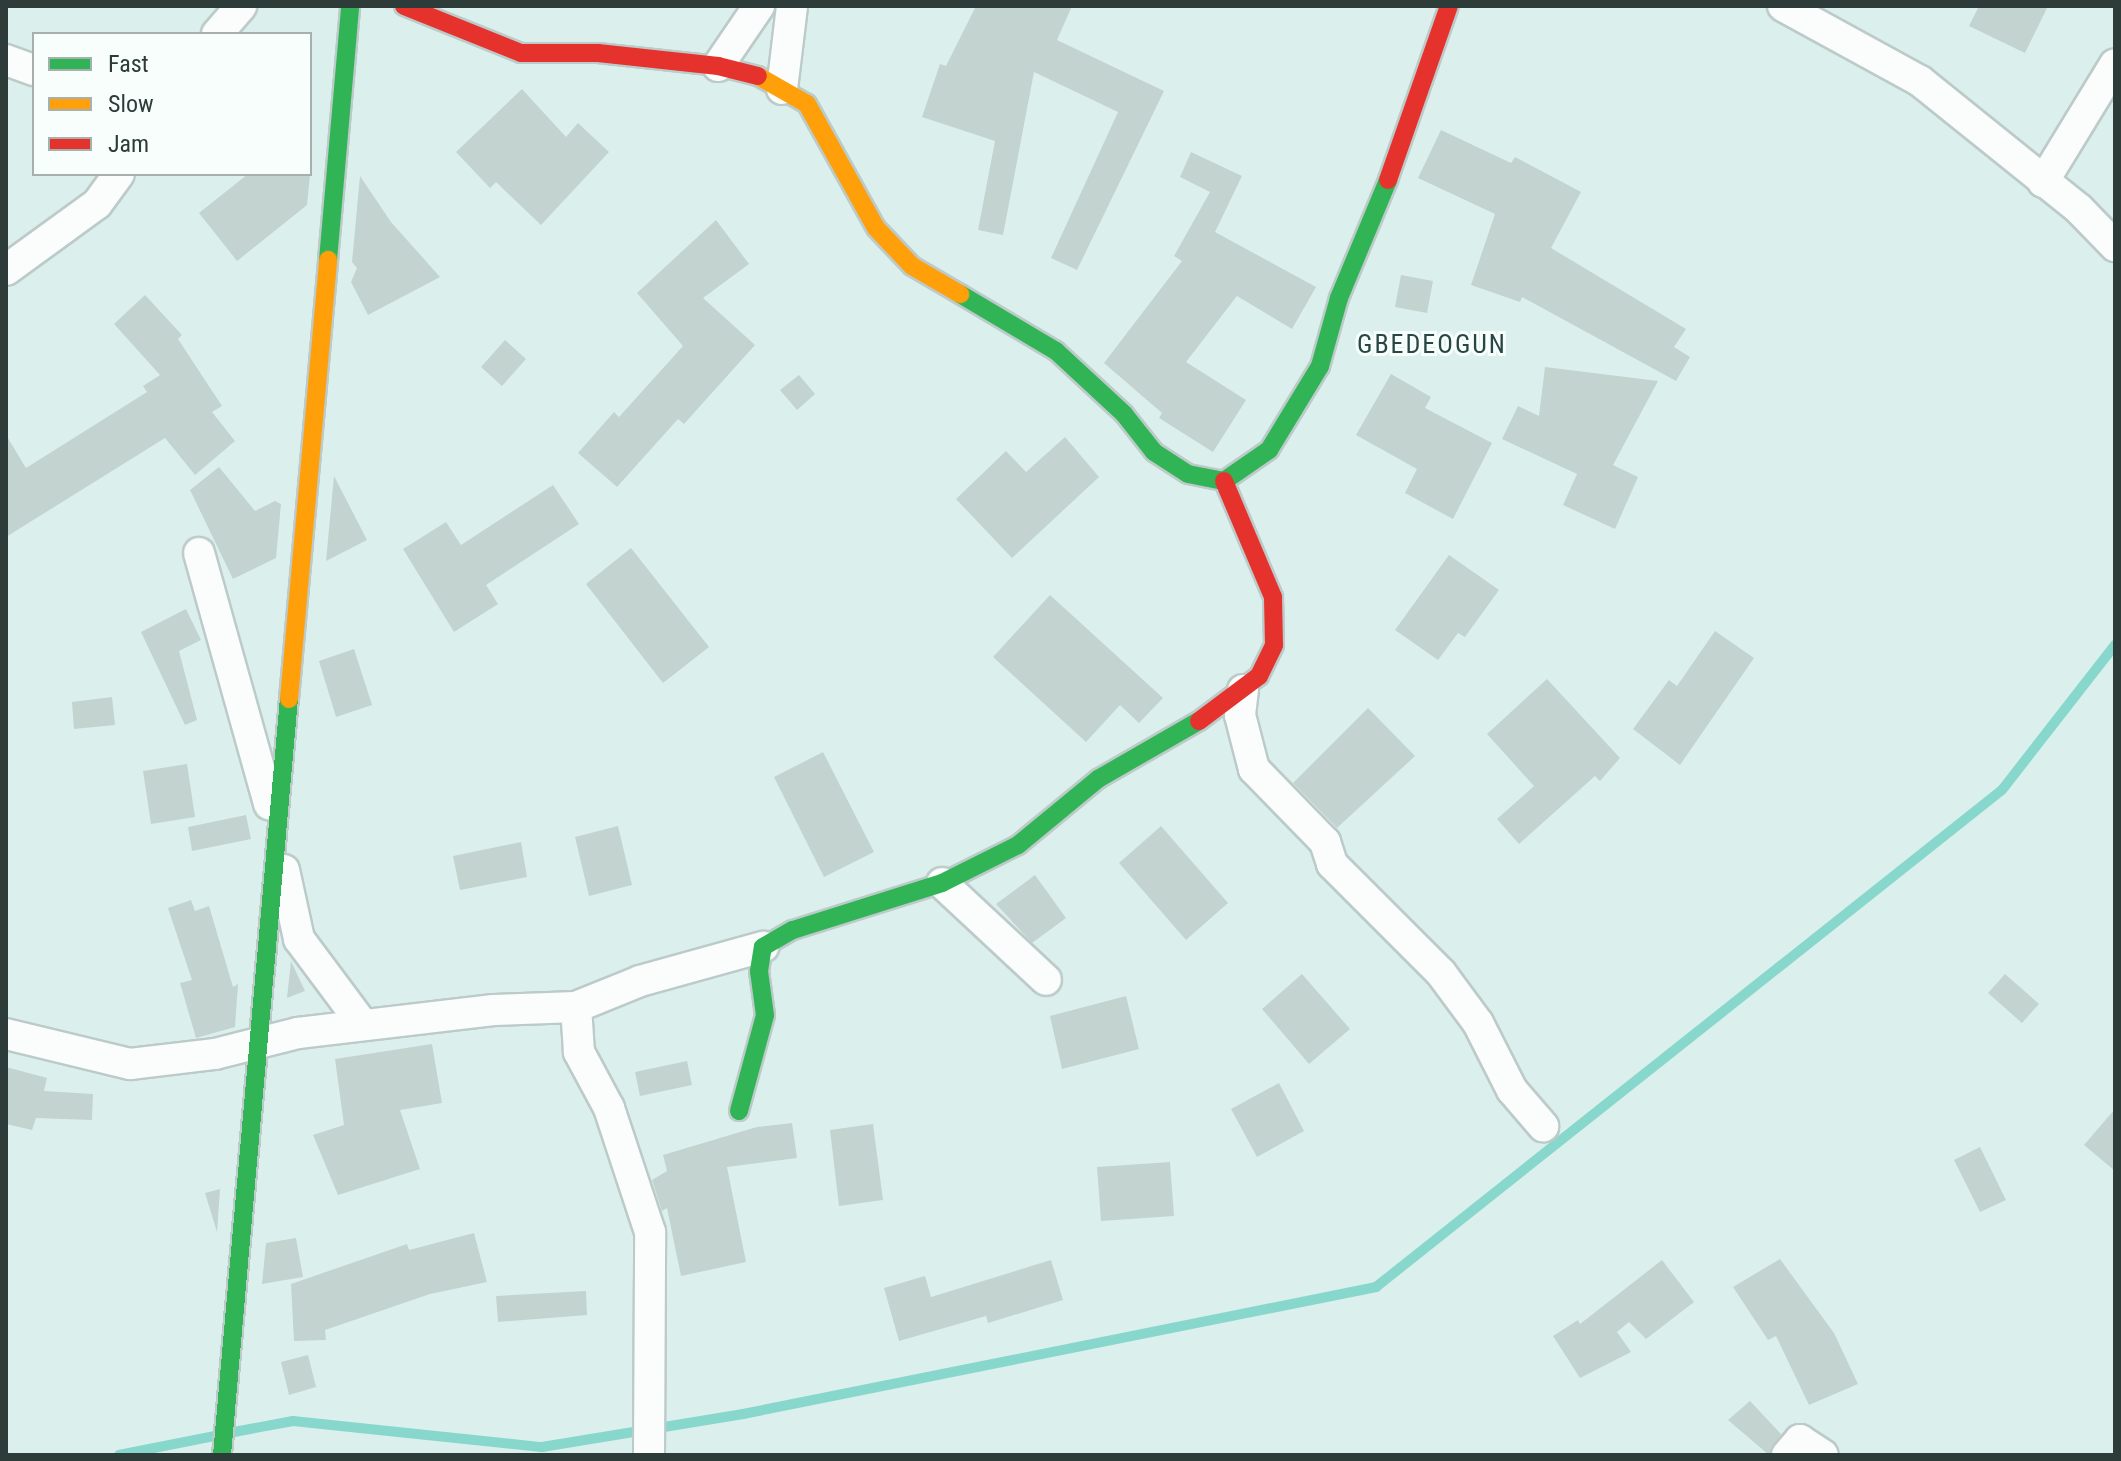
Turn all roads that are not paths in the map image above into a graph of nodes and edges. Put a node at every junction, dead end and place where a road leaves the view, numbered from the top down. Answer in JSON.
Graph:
{"nodes":[{"id":1,"x":241,"y":6,"type":"edge"},
{"id":2,"x":350,"y":6,"type":"edge"},
{"id":3,"x":404,"y":6,"type":"edge"},
{"id":4,"x":759,"y":6,"type":"edge"},
{"id":5,"x":792,"y":6,"type":"edge"},
{"id":6,"x":1449,"y":6,"type":"edge"},
{"id":7,"x":1783,"y":6,"type":"edge"},
{"id":8,"x":219,"y":32,"type":"edge"},
{"id":9,"x":6,"y":60,"type":"edge"},
{"id":10,"x":2115,"y":64,"type":"edge"},
{"id":11,"x":718,"y":66,"type":"junction"},
{"id":12,"x":32,"y":69,"type":"edge"},
{"id":13,"x":782,"y":89,"type":"junction"},
{"id":14,"x":118,"y":176,"type":"edge"},
{"id":15,"x":2043,"y":182,"type":"junction"},
{"id":16,"x":2115,"y":246,"type":"edge"},
{"id":17,"x":6,"y":270,"type":"edge"},
{"id":18,"x":1224,"y":481,"type":"junction"},
{"id":19,"x":199,"y":553,"type":"dead end"},
{"id":20,"x":1243,"y":690,"type":"junction"},
{"id":21,"x":942,"y":883,"type":"junction"},
{"id":22,"x":763,"y":947,"type":"junction"},
{"id":23,"x":1046,"y":980,"type":"dead end"},
{"id":24,"x":576,"y":1007,"type":"junction"},
{"id":25,"x":363,"y":1025,"type":"junction"},
{"id":26,"x":6,"y":1034,"type":"edge"},
{"id":27,"x":739,"y":1111,"type":"dead end"},
{"id":28,"x":1543,"y":1126,"type":"dead end"},
{"id":29,"x":222,"y":1455,"type":"edge"},
{"id":30,"x":649,"y":1455,"type":"edge"},
{"id":31,"x":1787,"y":1455,"type":"edge"},
{"id":32,"x":1823,"y":1455,"type":"edge"}],
"edges":[{"from":1,"to":8,"type":"street"},
{"from":2,"to":29,"type":"main road"},
{"from":3,"to":11,"type":"main road"},
{"from":4,"to":11,"type":"street"},
{"from":5,"to":13,"type":"street"},
{"from":6,"to":18,"type":"main road"},
{"from":7,"to":15,"type":"street"},
{"from":9,"to":12,"type":"street"},
{"from":10,"to":15,"type":"street"},
{"from":11,"to":13,"type":"main road"},
{"from":13,"to":18,"type":"main road"},
{"from":14,"to":17,"type":"street"},
{"from":15,"to":16,"type":"street"},
{"from":18,"to":20,"type":"main road"},
{"from":19,"to":25,"type":"street"},
{"from":20,"to":21,"type":"main road"},
{"from":20,"to":28,"type":"street"},
{"from":21,"to":22,"type":"main road"},
{"from":21,"to":23,"type":"street"},
{"from":22,"to":24,"type":"street"},
{"from":22,"to":27,"type":"main road"},
{"from":24,"to":25,"type":"street"},
{"from":24,"to":30,"type":"street"},
{"from":25,"to":26,"type":"street"},
{"from":31,"to":32,"type":"street"}]}
